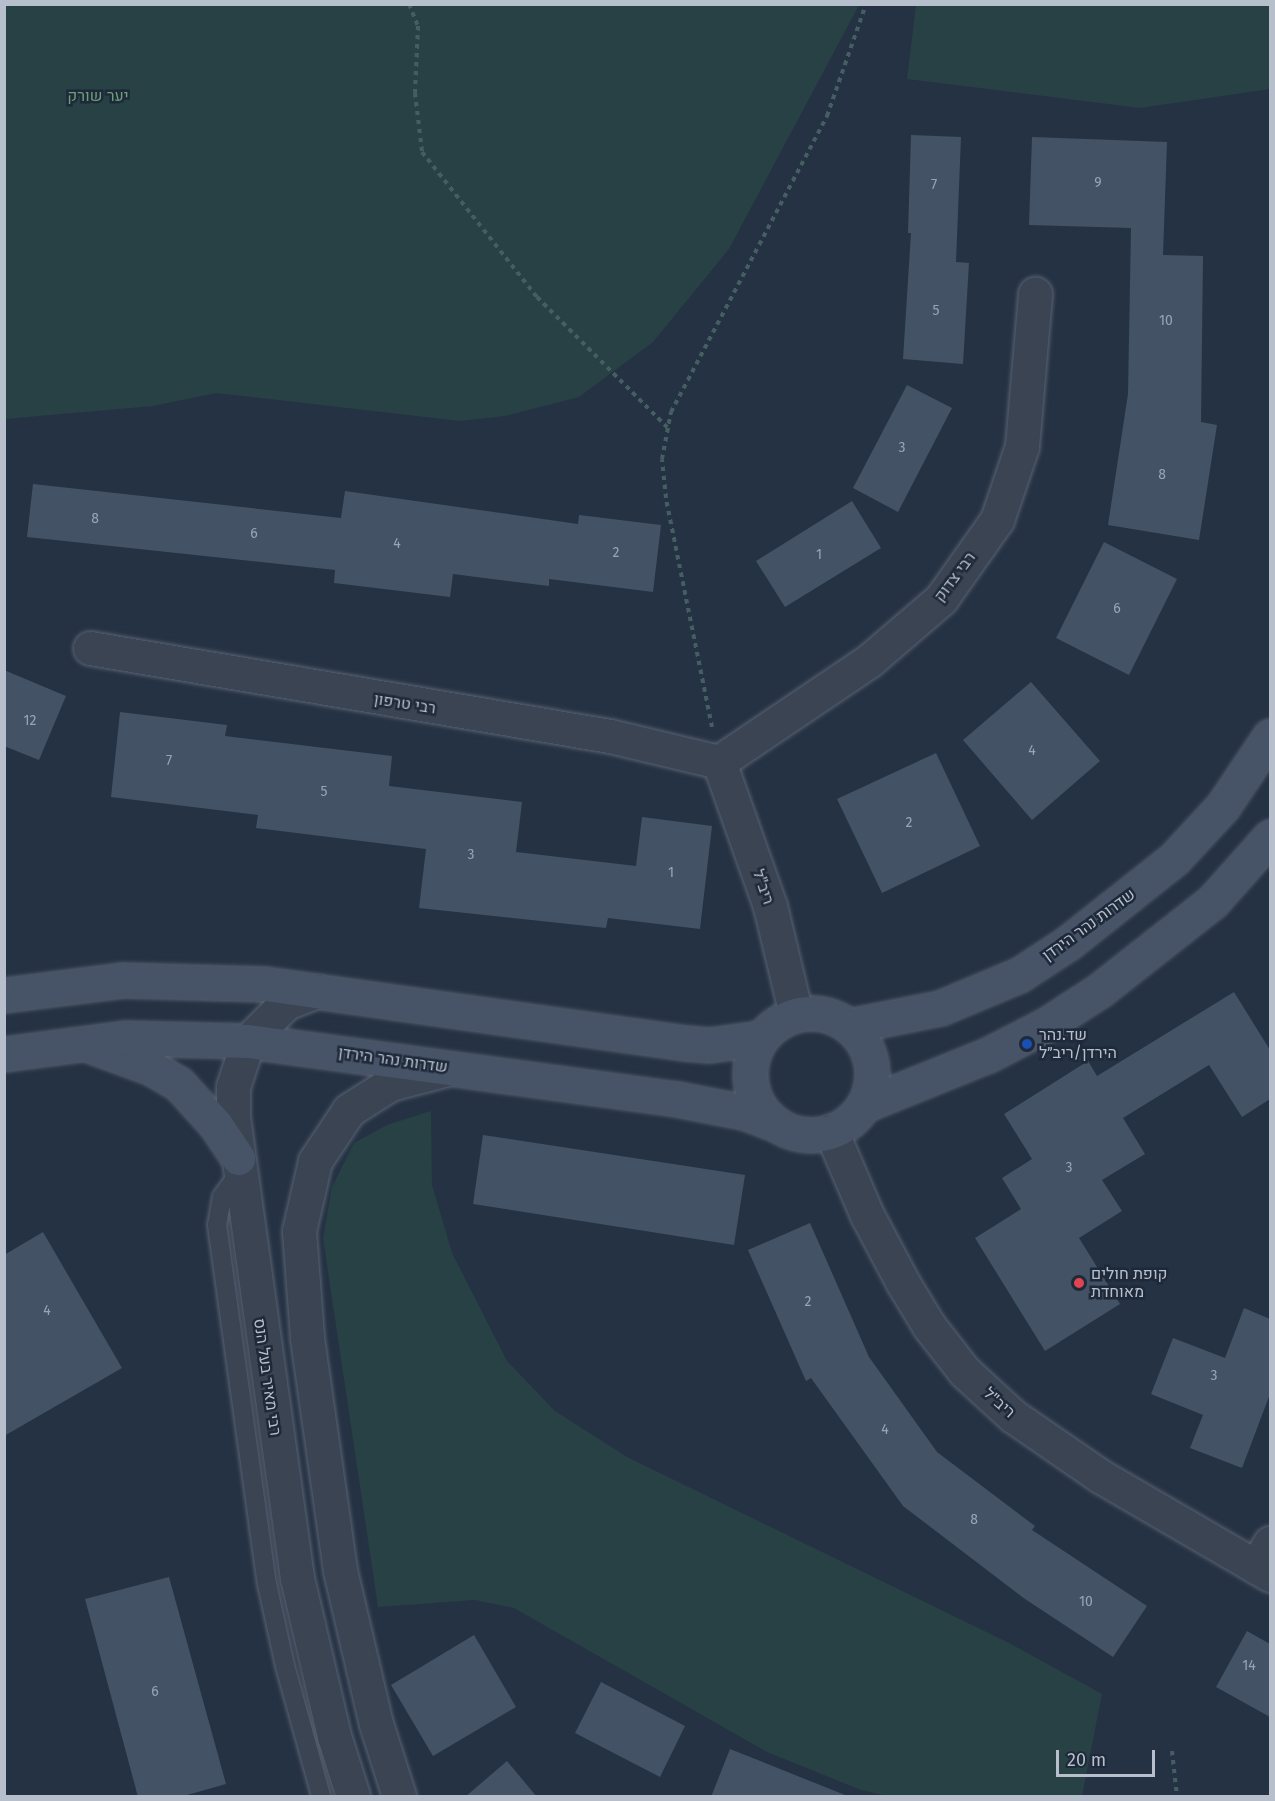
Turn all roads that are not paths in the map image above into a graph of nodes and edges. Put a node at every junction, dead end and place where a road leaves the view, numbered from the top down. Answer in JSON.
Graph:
{"nodes":[{"id":1,"x":1035,"y":294,"type":"dead end"},
{"id":2,"x":90,"y":648,"type":"dead end"},
{"id":3,"x":1270,"y":736,"type":"edge"},
{"id":4,"x":719,"y":762,"type":"junction"},
{"id":5,"x":1270,"y":837,"type":"edge"},
{"id":6,"x":317,"y":992,"type":"junction"},
{"id":7,"x":4,"y":995,"type":"edge"},
{"id":8,"x":796,"y":1014,"type":"junction"},
{"id":9,"x":849,"y":1026,"type":"junction"},
{"id":10,"x":761,"y":1038,"type":"junction"},
{"id":11,"x":248,"y":1041,"type":"junction"},
{"id":12,"x":79,"y":1042,"type":"junction"},
{"id":13,"x":4,"y":1054,"type":"edge"},
{"id":14,"x":453,"y":1068,"type":"junction"},
{"id":15,"x":864,"y":1105,"type":"junction"},
{"id":16,"x":778,"y":1125,"type":"junction"},
{"id":17,"x":831,"y":1131,"type":"junction"},
{"id":18,"x":239,"y":1165,"type":"junction"},
{"id":19,"x":1266,"y":1562,"type":"edge"},
{"id":20,"x":321,"y":1797,"type":"edge"},
{"id":21,"x":352,"y":1797,"type":"edge"},
{"id":22,"x":399,"y":1797,"type":"edge"}],
"edges":[{"from":1,"to":4,"type":"street","name":"רבי צדוק"},
{"from":2,"to":4,"type":"street","name":"רבי טרפון"},
{"from":3,"to":9,"type":"main road","name":"שדרות נהר הירדן"},
{"from":4,"to":8,"type":"street","name":"ריב\"ל"},
{"from":5,"to":15,"type":"main road"},
{"from":6,"to":7,"type":"main road"},
{"from":6,"to":10,"type":"main road"},
{"from":6,"to":11,"type":"street","name":"רבי מאיר בעל הנס"},
{"from":8,"to":9,"type":"main road"},
{"from":8,"to":10,"type":"main road"},
{"from":9,"to":15,"type":"main road"},
{"from":10,"to":16,"type":"main road"},
{"from":11,"to":12,"type":"main road","name":"שדרות נהר הירדן"},
{"from":11,"to":14,"type":"main road","name":"שדרות נהר הירדן"},
{"from":11,"to":18,"type":"street","name":"רבי מאיר בעל הנס"},
{"from":12,"to":13,"type":"main road","name":"שדרות נהר הירדן"},
{"from":12,"to":18,"type":"main road"},
{"from":14,"to":16,"type":"main road","name":"שדרות נהר הירדן"},
{"from":14,"to":22,"type":"street"},
{"from":15,"to":17,"type":"main road"},
{"from":16,"to":17,"type":"main road"},
{"from":17,"to":19,"type":"street","name":"ריב\"ל"},
{"from":18,"to":20,"type":"lane"},
{"from":18,"to":21,"type":"street","name":"רבי מאיר בעל הנס"}]}
